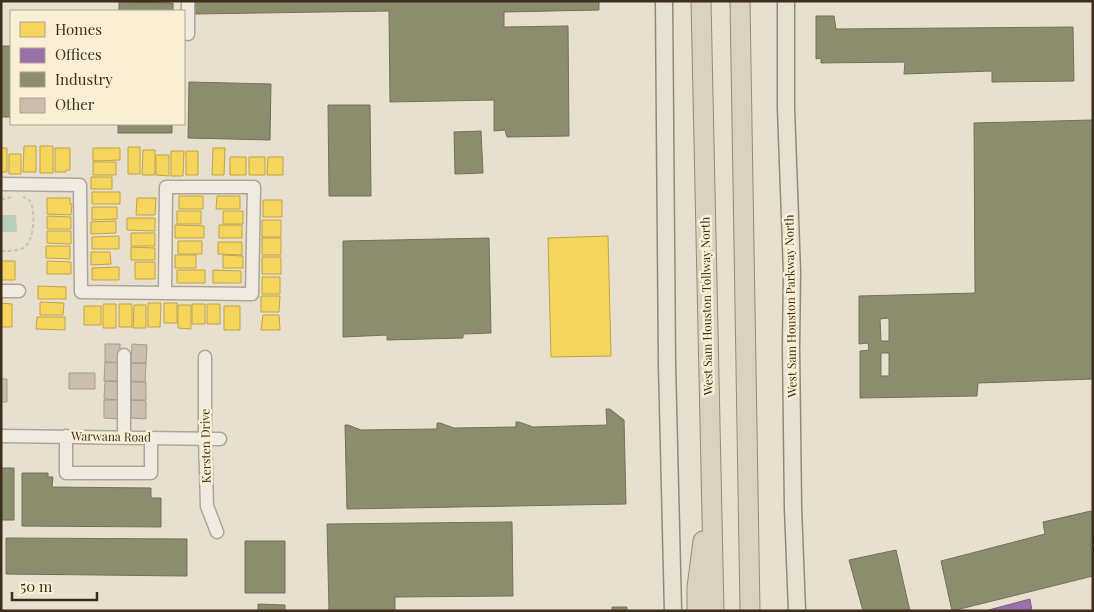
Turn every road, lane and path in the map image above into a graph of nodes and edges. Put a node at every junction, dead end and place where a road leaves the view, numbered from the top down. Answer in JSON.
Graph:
{"nodes":[{"id":1,"x":188,"y":1,"type":"edge"},
{"id":2,"x":664,"y":1,"type":"edge"},
{"id":3,"x":701,"y":1,"type":"edge"},
{"id":4,"x":740,"y":1,"type":"edge"},
{"id":5,"x":786,"y":1,"type":"edge"},
{"id":6,"x":188,"y":34,"type":"dead end"},
{"id":7,"x":1,"y":184,"type":"edge"},
{"id":8,"x":16,"y":196,"type":"dead end"},
{"id":9,"x":23,"y":197,"type":"dead end"},
{"id":10,"x":1,"y":199,"type":"edge"},
{"id":11,"x":1,"y":251,"type":"edge"},
{"id":12,"x":1,"y":291,"type":"edge"},
{"id":13,"x":19,"y":291,"type":"dead end"},
{"id":14,"x":165,"y":293,"type":"junction"},
{"id":15,"x":124,"y":355,"type":"dead end"},
{"id":16,"x":206,"y":357,"type":"dead end"},
{"id":17,"x":1,"y":436,"type":"edge"},
{"id":18,"x":66,"y":436,"type":"junction"},
{"id":19,"x":124,"y":437,"type":"junction"},
{"id":20,"x":151,"y":438,"type":"junction"},
{"id":21,"x":205,"y":438,"type":"junction"},
{"id":22,"x":220,"y":439,"type":"dead end"},
{"id":23,"x":711,"y":473,"type":"junction"},
{"id":24,"x":217,"y":532,"type":"dead end"},
{"id":25,"x":673,"y":611,"type":"edge"},
{"id":26,"x":697,"y":611,"type":"edge"},
{"id":27,"x":714,"y":611,"type":"edge"},
{"id":28,"x":750,"y":611,"type":"edge"},
{"id":29,"x":797,"y":611,"type":"edge"}],
"edges":[{"from":1,"to":6,"type":"street"},
{"from":2,"to":25,"type":"main road"},
{"from":3,"to":23,"type":"highway","name":"West Sam Houston Tollway North"},
{"from":4,"to":28,"type":"highway"},
{"from":5,"to":29,"type":"main road","name":"West Sam Houston Parkway North"},
{"from":7,"to":14,"type":"street"},
{"from":8,"to":10,"type":"path"},
{"from":9,"to":11,"type":"path"},
{"from":12,"to":13,"type":"street"},
{"from":14,"to":14,"type":"street"},
{"from":15,"to":19,"type":"street"},
{"from":16,"to":21,"type":"street","name":"Kersten Drive"},
{"from":17,"to":18,"type":"street","name":"Warwana Road"},
{"from":18,"to":19,"type":"street","name":"Warwana Road"},
{"from":18,"to":20,"type":"street"},
{"from":19,"to":20,"type":"street","name":"Warwana Road"},
{"from":20,"to":21,"type":"street","name":"Warwana Road"},
{"from":21,"to":22,"type":"street","name":"Warwana Road"},
{"from":21,"to":24,"type":"street","name":"Kersten Drive"},
{"from":23,"to":26,"type":"highway"},
{"from":23,"to":27,"type":"highway","name":"West Sam Houston Tollway North"}]}
